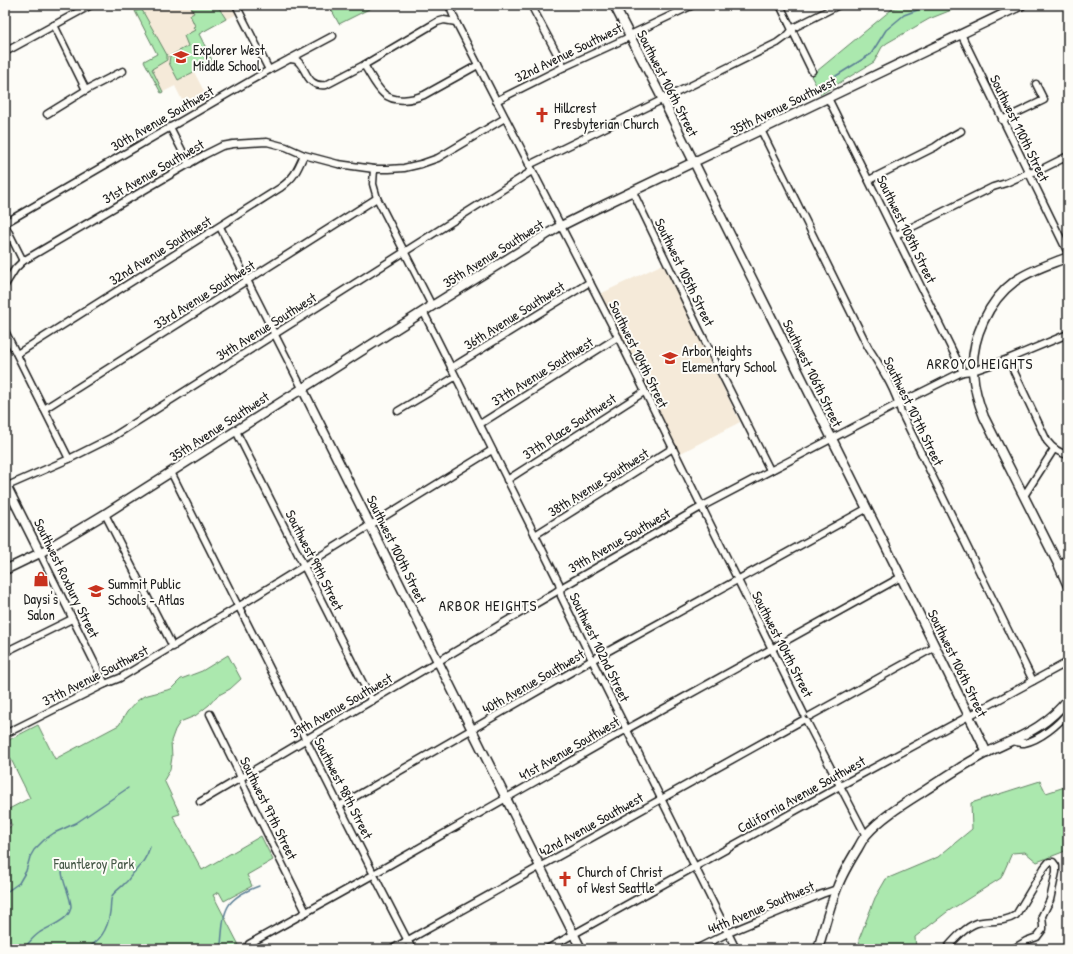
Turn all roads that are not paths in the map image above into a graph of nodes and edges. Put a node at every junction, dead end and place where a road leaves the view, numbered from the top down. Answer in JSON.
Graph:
{"nodes":[{"id":1,"x":91,"y":5,"type":"edge"},
{"id":2,"x":236,"y":5,"type":"edge"},
{"id":3,"x":449,"y":5,"type":"edge"},
{"id":4,"x":531,"y":5,"type":"edge"},
{"id":5,"x":614,"y":5,"type":"edge"},
{"id":6,"x":693,"y":5,"type":"edge"},
{"id":7,"x":780,"y":5,"type":"edge"},
{"id":8,"x":839,"y":5,"type":"edge"},
{"id":9,"x":1018,"y":6,"type":"edge"},
{"id":10,"x":456,"y":22,"type":"junction"},
{"id":11,"x":54,"y":25,"type":"junction"},
{"id":12,"x":792,"y":31,"type":"junction"},
{"id":13,"x":961,"y":34,"type":"junction"},
{"id":14,"x":333,"y":36,"type":"dead end"},
{"id":15,"x":630,"y":36,"type":"junction"},
{"id":16,"x":5,"y":52,"type":"edge"},
{"id":17,"x":290,"y":59,"type":"junction"},
{"id":18,"x":478,"y":64,"type":"junction"},
{"id":19,"x":364,"y":65,"type":"junction"},
{"id":20,"x":564,"y":67,"type":"junction"},
{"id":21,"x":269,"y":70,"type":"junction"},
{"id":22,"x":123,"y":71,"type":"dead end"},
{"id":23,"x":812,"y":71,"type":"dead end"},
{"id":24,"x":1036,"y":84,"type":"dead end"},
{"id":25,"x":86,"y":90,"type":"junction"},
{"id":26,"x":828,"y":98,"type":"junction"},
{"id":27,"x":663,"y":100,"type":"junction"},
{"id":28,"x":496,"y":101,"type":"junction"},
{"id":29,"x":47,"y":114,"type":"dead end"},
{"id":30,"x":505,"y":118,"type":"junction"},
{"id":31,"x":1002,"y":120,"type":"junction"},
{"id":32,"x":170,"y":127,"type":"junction"},
{"id":33,"x":761,"y":130,"type":"junction"},
{"id":34,"x":961,"y":131,"type":"dead end"},
{"id":35,"x":304,"y":155,"type":"junction"},
{"id":36,"x":1068,"y":156,"type":"edge"},
{"id":37,"x":694,"y":162,"type":"junction"},
{"id":38,"x":189,"y":164,"type":"junction"},
{"id":39,"x":529,"y":165,"type":"junction"},
{"id":40,"x":374,"y":169,"type":"junction"},
{"id":41,"x":532,"y":171,"type":"junction"},
{"id":42,"x":1028,"y":173,"type":"junction"},
{"id":43,"x":869,"y":180,"type":"junction"},
{"id":44,"x":633,"y":192,"type":"junction"},
{"id":45,"x":377,"y":198,"type":"junction"},
{"id":46,"x":5,"y":224,"type":"edge"},
{"id":47,"x":561,"y":226,"type":"junction"},
{"id":48,"x":220,"y":227,"type":"junction"},
{"id":49,"x":896,"y":235,"type":"junction"},
{"id":50,"x":405,"y":252,"type":"junction"},
{"id":51,"x":1068,"y":253,"type":"edge"},
{"id":52,"x":1068,"y":258,"type":"edge"},
{"id":53,"x":23,"y":260,"type":"junction"},
{"id":54,"x":248,"y":280,"type":"junction"},
{"id":55,"x":590,"y":282,"type":"junction"},
{"id":56,"x":5,"y":285,"type":"edge"},
{"id":57,"x":432,"y":306,"type":"junction"},
{"id":58,"x":423,"y":312,"type":"junction"},
{"id":59,"x":5,"y":331,"type":"edge"},
{"id":60,"x":1068,"y":334,"type":"edge"},
{"id":61,"x":275,"y":335,"type":"junction"},
{"id":62,"x":618,"y":337,"type":"junction"},
{"id":63,"x":17,"y":354,"type":"junction"},
{"id":64,"x":1008,"y":359,"type":"junction"},
{"id":65,"x":451,"y":368,"type":"junction"},
{"id":66,"x":973,"y":371,"type":"junction"},
{"id":67,"x":963,"y":372,"type":"junction"},
{"id":68,"x":455,"y":377,"type":"junction"},
{"id":69,"x":302,"y":388,"type":"junction"},
{"id":70,"x":644,"y":392,"type":"junction"},
{"id":71,"x":898,"y":404,"type":"junction"},
{"id":72,"x":44,"y":409,"type":"junction"},
{"id":73,"x":398,"y":411,"type":"dead end"},
{"id":74,"x":480,"y":424,"type":"junction"},
{"id":75,"x":236,"y":431,"type":"junction"},
{"id":76,"x":831,"y":439,"type":"junction"},
{"id":77,"x":673,"y":448,"type":"junction"},
{"id":78,"x":1054,"y":449,"type":"junction"},
{"id":79,"x":492,"y":450,"type":"junction"},
{"id":80,"x":1068,"y":455,"type":"edge"},
{"id":81,"x":69,"y":459,"type":"junction"},
{"id":82,"x":770,"y":470,"type":"junction"},
{"id":83,"x":171,"y":472,"type":"junction"},
{"id":84,"x":507,"y":480,"type":"junction"},
{"id":85,"x":6,"y":485,"type":"edge"},
{"id":86,"x":1024,"y":496,"type":"junction"},
{"id":87,"x":701,"y":507,"type":"junction"},
{"id":88,"x":866,"y":509,"type":"junction"},
{"id":89,"x":105,"y":514,"type":"junction"},
{"id":90,"x":370,"y":525,"type":"junction"},
{"id":91,"x":535,"y":535,"type":"junction"},
{"id":92,"x":40,"y":553,"type":"junction"},
{"id":93,"x":1068,"y":557,"type":"edge"},
{"id":94,"x":304,"y":566,"type":"junction"},
{"id":95,"x":1059,"y":566,"type":"junction"},
{"id":96,"x":5,"y":570,"type":"edge"},
{"id":97,"x":901,"y":577,"type":"junction"},
{"id":98,"x":737,"y":580,"type":"junction"},
{"id":99,"x":1068,"y":586,"type":"edge"},
{"id":100,"x":560,"y":590,"type":"junction"},
{"id":101,"x":238,"y":606,"type":"junction"},
{"id":102,"x":72,"y":619,"type":"junction"},
{"id":103,"x":173,"y":647,"type":"junction"},
{"id":104,"x":935,"y":647,"type":"junction"},
{"id":105,"x":772,"y":649,"type":"junction"},
{"id":106,"x":5,"y":652,"type":"edge"},
{"id":107,"x":592,"y":660,"type":"junction"},
{"id":108,"x":438,"y":662,"type":"junction"},
{"id":109,"x":1068,"y":662,"type":"edge"},
{"id":110,"x":1033,"y":681,"type":"junction"},
{"id":111,"x":106,"y":684,"type":"junction"},
{"id":112,"x":1068,"y":699,"type":"edge"},
{"id":113,"x":372,"y":701,"type":"junction"},
{"id":114,"x":1068,"y":712,"type":"edge"},
{"id":115,"x":210,"y":714,"type":"dead end"},
{"id":116,"x":969,"y":716,"type":"junction"},
{"id":117,"x":806,"y":718,"type":"junction"},
{"id":118,"x":472,"y":729,"type":"junction"},
{"id":119,"x":627,"y":729,"type":"junction"},
{"id":120,"x":5,"y":734,"type":"edge"},
{"id":121,"x":305,"y":739,"type":"junction"},
{"id":122,"x":1012,"y":741,"type":"junction"},
{"id":123,"x":987,"y":753,"type":"junction"},
{"id":124,"x":241,"y":778,"type":"junction"},
{"id":125,"x":840,"y":786,"type":"junction"},
{"id":126,"x":506,"y":798,"type":"junction"},
{"id":127,"x":661,"y":798,"type":"junction"},
{"id":128,"x":200,"y":802,"type":"dead end"},
{"id":129,"x":339,"y":806,"type":"junction"},
{"id":130,"x":866,"y":836,"type":"junction"},
{"id":131,"x":540,"y":866,"type":"junction"},
{"id":132,"x":695,"y":867,"type":"junction"},
{"id":133,"x":374,"y":874,"type":"junction"},
{"id":134,"x":836,"y":889,"type":"junction"},
{"id":135,"x":306,"y":912,"type":"junction"},
{"id":136,"x":728,"y":933,"type":"junction"},
{"id":137,"x":574,"y":934,"type":"junction"},
{"id":138,"x":407,"y":941,"type":"junction"},
{"id":139,"x":247,"y":948,"type":"edge"},
{"id":140,"x":392,"y":949,"type":"edge"},
{"id":141,"x":412,"y":949,"type":"edge"},
{"id":142,"x":547,"y":949,"type":"edge"},
{"id":143,"x":581,"y":949,"type":"edge"},
{"id":144,"x":696,"y":949,"type":"edge"},
{"id":145,"x":736,"y":949,"type":"edge"},
{"id":146,"x":818,"y":949,"type":"edge"},
{"id":147,"x":946,"y":949,"type":"edge"},
{"id":148,"x":1013,"y":949,"type":"edge"}],
"edges":[{"from":1,"to":11,"type":"street"},
{"from":2,"to":21,"type":"street"},
{"from":3,"to":10,"type":"street","name":"Southwest 104th Street"},
{"from":4,"to":20,"type":"street"},
{"from":5,"to":15,"type":"street","name":"Southwest 106th Street"},
{"from":6,"to":15,"type":"street","name":"32nd Avenue Southwest"},
{"from":7,"to":12,"type":"street"},
{"from":8,"to":12,"type":"street"},
{"from":9,"to":13,"type":"street","name":"35th Avenue Southwest"},
{"from":10,"to":18,"type":"street","name":"Southwest 104th Street"},
{"from":10,"to":19,"type":"street"},
{"from":11,"to":16,"type":"street"},
{"from":11,"to":25,"type":"street"},
{"from":12,"to":23,"type":"street"},
{"from":12,"to":27,"type":"street"},
{"from":13,"to":26,"type":"street","name":"35th Avenue Southwest"},
{"from":13,"to":31,"type":"street","name":"Southwest 110th Street"},
{"from":14,"to":17,"type":"street","name":"30th Avenue Southwest"},
{"from":15,"to":20,"type":"street","name":"32nd Avenue Southwest"},
{"from":15,"to":27,"type":"street","name":"Southwest 106th Street"},
{"from":17,"to":19,"type":"street"},
{"from":17,"to":21,"type":"street","name":"30th Avenue Southwest"},
{"from":18,"to":19,"type":"street"},
{"from":18,"to":28,"type":"street","name":"Southwest 104th Street"},
{"from":20,"to":28,"type":"street","name":"32nd Avenue Southwest"},
{"from":21,"to":32,"type":"street","name":"30th Avenue Southwest"},
{"from":22,"to":25,"type":"street"},
{"from":24,"to":31,"type":"street"},
{"from":25,"to":29,"type":"street"},
{"from":26,"to":33,"type":"street","name":"35th Avenue Southwest"},
{"from":26,"to":43,"type":"street","name":"Southwest 108th Street"},
{"from":27,"to":37,"type":"street","name":"Southwest 106th Street"},
{"from":27,"to":39,"type":"street"},
{"from":28,"to":30,"type":"street","name":"Southwest 104th Street"},
{"from":30,"to":39,"type":"street","name":"Southwest 104th Street"},
{"from":30,"to":40,"type":"street"},
{"from":31,"to":42,"type":"street","name":"Southwest 110th Street"},
{"from":32,"to":38,"type":"street"},
{"from":32,"to":46,"type":"street","name":"30th Avenue Southwest"},
{"from":33,"to":37,"type":"street","name":"35th Avenue Southwest"},
{"from":33,"to":71,"type":"street","name":"Southwest 107th Street"},
{"from":34,"to":43,"type":"street"},
{"from":35,"to":38,"type":"street","name":"31st Avenue Southwest"},
{"from":35,"to":40,"type":"street","name":"31st Avenue Southwest"},
{"from":35,"to":48,"type":"street","name":"32nd Avenue Southwest"},
{"from":36,"to":42,"type":"street"},
{"from":37,"to":44,"type":"street","name":"35th Avenue Southwest"},
{"from":37,"to":76,"type":"street","name":"Southwest 106th Street"},
{"from":38,"to":53,"type":"street","name":"31st Avenue Southwest"},
{"from":39,"to":41,"type":"street","name":"Southwest 104th Street"},
{"from":40,"to":45,"type":"street"},
{"from":41,"to":47,"type":"street","name":"Southwest 104th Street"},
{"from":41,"to":50,"type":"street","name":"34th Avenue Southwest"},
{"from":42,"to":49,"type":"street"},
{"from":42,"to":51,"type":"street","name":"Southwest 110th Street"},
{"from":43,"to":49,"type":"street","name":"Southwest 108th Street"},
{"from":44,"to":47,"type":"street","name":"35th Avenue Southwest"},
{"from":44,"to":82,"type":"street","name":"Southwest 105th Street"},
{"from":45,"to":50,"type":"street"},
{"from":45,"to":54,"type":"street","name":"33rd Avenue Southwest"},
{"from":46,"to":53,"type":"street"},
{"from":47,"to":55,"type":"street","name":"Southwest 104th Street"},
{"from":47,"to":57,"type":"street","name":"35th Avenue Southwest"},
{"from":48,"to":54,"type":"street","name":"Southwest 100th Street"},
{"from":48,"to":63,"type":"street","name":"32nd Avenue Southwest"},
{"from":49,"to":67,"type":"street","name":"Southwest 108th Street"},
{"from":50,"to":57,"type":"street"},
{"from":50,"to":61,"type":"street","name":"34th Avenue Southwest"},
{"from":52,"to":66,"type":"street"},
{"from":53,"to":56,"type":"street"},
{"from":54,"to":61,"type":"street","name":"Southwest 100th Street"},
{"from":54,"to":72,"type":"street","name":"33rd Avenue Southwest"},
{"from":55,"to":62,"type":"street","name":"Southwest 104th Street"},
{"from":55,"to":65,"type":"street","name":"36th Avenue Southwest"},
{"from":57,"to":58,"type":"street","name":"35th Avenue Southwest"},
{"from":58,"to":65,"type":"street","name":"Southwest 102nd Street"},
{"from":58,"to":69,"type":"street","name":"35th Avenue Southwest"},
{"from":59,"to":63,"type":"street"},
{"from":60,"to":64,"type":"street","name":"39th Avenue Southwest"},
{"from":61,"to":69,"type":"street","name":"Southwest 100th Street"},
{"from":61,"to":81,"type":"street","name":"34th Avenue Southwest"},
{"from":62,"to":70,"type":"street","name":"Southwest 104th Street"},
{"from":62,"to":74,"type":"street","name":"37th Avenue Southwest"},
{"from":63,"to":72,"type":"street"},
{"from":64,"to":66,"type":"street","name":"39th Avenue Southwest"},
{"from":64,"to":78,"type":"street"},
{"from":65,"to":68,"type":"street","name":"Southwest 102nd Street"},
{"from":66,"to":67,"type":"street","name":"39th Avenue Southwest"},
{"from":66,"to":86,"type":"street"},
{"from":67,"to":71,"type":"street","name":"39th Avenue Southwest"},
{"from":68,"to":73,"type":"street"},
{"from":68,"to":74,"type":"street","name":"Southwest 102nd Street"},
{"from":69,"to":75,"type":"street","name":"35th Avenue Southwest"},
{"from":69,"to":90,"type":"street","name":"Southwest 100th Street"},
{"from":70,"to":77,"type":"street","name":"Southwest 104th Street"},
{"from":70,"to":84,"type":"street","name":"37th Place Southwest"},
{"from":71,"to":76,"type":"street","name":"39th Avenue Southwest"},
{"from":71,"to":110,"type":"street","name":"Southwest 107th Street"},
{"from":72,"to":81,"type":"street"},
{"from":74,"to":79,"type":"street","name":"Southwest 102nd Street"},
{"from":75,"to":83,"type":"street","name":"35th Avenue Southwest"},
{"from":75,"to":94,"type":"street","name":"Southwest 99th Street"},
{"from":76,"to":82,"type":"street","name":"39th Avenue Southwest"},
{"from":76,"to":88,"type":"street","name":"Southwest 106th Street"},
{"from":77,"to":87,"type":"street","name":"Southwest 104th Street"},
{"from":77,"to":91,"type":"street","name":"38th Avenue Southwest"},
{"from":78,"to":80,"type":"street"},
{"from":78,"to":86,"type":"street"},
{"from":79,"to":84,"type":"street","name":"Southwest 102nd Street"},
{"from":79,"to":90,"type":"street","name":"37th Avenue Southwest"},
{"from":81,"to":85,"type":"street","name":"34th Avenue Southwest"},
{"from":82,"to":87,"type":"street","name":"39th Avenue Southwest"},
{"from":83,"to":89,"type":"street","name":"35th Avenue Southwest"},
{"from":83,"to":101,"type":"street","name":"Southwest 98th Street"},
{"from":84,"to":91,"type":"street","name":"Southwest 102nd Street"},
{"from":85,"to":92,"type":"street","name":"Southwest Roxbury Street"},
{"from":86,"to":95,"type":"street"},
{"from":87,"to":98,"type":"street","name":"Southwest 104th Street"},
{"from":87,"to":100,"type":"street","name":"39th Avenue Southwest"},
{"from":88,"to":97,"type":"street","name":"Southwest 106th Street"},
{"from":88,"to":98,"type":"street","name":"40th Avenue Southwest"},
{"from":89,"to":92,"type":"street","name":"35th Avenue Southwest"},
{"from":89,"to":103,"type":"street"},
{"from":90,"to":94,"type":"street","name":"37th Avenue Southwest"},
{"from":90,"to":108,"type":"street","name":"Southwest 100th Street"},
{"from":91,"to":100,"type":"street","name":"Southwest 102nd Street"},
{"from":92,"to":96,"type":"street","name":"35th Avenue Southwest"},
{"from":92,"to":102,"type":"street","name":"Southwest Roxbury Street"},
{"from":93,"to":95,"type":"street"},
{"from":94,"to":101,"type":"street","name":"37th Avenue Southwest"},
{"from":94,"to":113,"type":"street","name":"Southwest 99th Street"},
{"from":95,"to":99,"type":"street"},
{"from":97,"to":104,"type":"street","name":"Southwest 106th Street"},
{"from":97,"to":105,"type":"street","name":"41st Avenue Southwest"},
{"from":98,"to":105,"type":"street","name":"Southwest 104th Street"},
{"from":98,"to":107,"type":"street","name":"40th Avenue Southwest"},
{"from":100,"to":107,"type":"street","name":"Southwest 102nd Street"},
{"from":100,"to":108,"type":"street","name":"39th Avenue Southwest"},
{"from":101,"to":103,"type":"street","name":"37th Avenue Southwest"},
{"from":101,"to":121,"type":"street","name":"Southwest 98th Street"},
{"from":102,"to":106,"type":"street"},
{"from":102,"to":111,"type":"street","name":"Southwest Roxbury Street"},
{"from":103,"to":111,"type":"street","name":"37th Avenue Southwest"},
{"from":104,"to":116,"type":"street","name":"Southwest 106th Street"},
{"from":104,"to":117,"type":"street","name":"42nd Avenue Southwest"},
{"from":105,"to":117,"type":"street","name":"Southwest 104th Street"},
{"from":105,"to":119,"type":"street","name":"41st Avenue Southwest"},
{"from":107,"to":118,"type":"street","name":"40th Avenue Southwest"},
{"from":107,"to":119,"type":"street","name":"Southwest 102nd Street"},
{"from":108,"to":113,"type":"street","name":"39th Avenue Southwest"},
{"from":108,"to":118,"type":"street","name":"Southwest 100th Street"},
{"from":109,"to":110,"type":"street","name":"California Avenue Southwest"},
{"from":110,"to":116,"type":"street","name":"California Avenue Southwest"},
{"from":111,"to":120,"type":"street","name":"37th Avenue Southwest"},
{"from":112,"to":122,"type":"street"},
{"from":113,"to":121,"type":"street","name":"39th Avenue Southwest"},
{"from":114,"to":122,"type":"street"},
{"from":115,"to":124,"type":"street","name":"Southwest 97th Street"},
{"from":116,"to":123,"type":"street","name":"Southwest 106th Street"},
{"from":116,"to":125,"type":"street","name":"California Avenue Southwest"},
{"from":117,"to":125,"type":"street","name":"Southwest 104th Street"},
{"from":117,"to":127,"type":"street","name":"42nd Avenue Southwest"},
{"from":118,"to":126,"type":"street","name":"Southwest 100th Street"},
{"from":118,"to":129,"type":"street","name":"40th Avenue Southwest"},
{"from":119,"to":126,"type":"street","name":"41st Avenue Southwest"},
{"from":119,"to":127,"type":"street","name":"Southwest 102nd Street"},
{"from":121,"to":124,"type":"street","name":"39th Avenue Southwest"},
{"from":121,"to":129,"type":"street","name":"Southwest 98th Street"},
{"from":122,"to":123,"type":"street"},
{"from":123,"to":130,"type":"street"},
{"from":124,"to":128,"type":"street","name":"39th Avenue Southwest"},
{"from":124,"to":135,"type":"street","name":"Southwest 97th Street"},
{"from":125,"to":130,"type":"street","name":"Southwest 104th Street"},
{"from":125,"to":132,"type":"street","name":"California Avenue Southwest"},
{"from":126,"to":131,"type":"street","name":"Southwest 100th Street"},
{"from":126,"to":133,"type":"street","name":"41st Avenue Southwest"},
{"from":127,"to":131,"type":"street","name":"42nd Avenue Southwest"},
{"from":127,"to":132,"type":"street","name":"Southwest 102nd Street"},
{"from":129,"to":133,"type":"street","name":"Southwest 98th Street"},
{"from":130,"to":134,"type":"street"},
{"from":131,"to":137,"type":"street","name":"Southwest 100th Street"},
{"from":131,"to":138,"type":"street","name":"42nd Avenue Southwest"},
{"from":132,"to":136,"type":"street","name":"Southwest 102nd Street"},
{"from":132,"to":137,"type":"street","name":"California Avenue Southwest"},
{"from":133,"to":135,"type":"street","name":"41st Avenue Southwest"},
{"from":133,"to":138,"type":"street","name":"Southwest 98th Street"},
{"from":134,"to":136,"type":"street","name":"44th Avenue Southwest"},
{"from":134,"to":146,"type":"street"},
{"from":135,"to":139,"type":"street","name":"41st Avenue Southwest"},
{"from":136,"to":144,"type":"street","name":"44th Avenue Southwest"},
{"from":136,"to":145,"type":"street","name":"Southwest 102nd Street"},
{"from":137,"to":142,"type":"street","name":"California Avenue Southwest"},
{"from":137,"to":143,"type":"street","name":"Southwest 100th Street"},
{"from":138,"to":140,"type":"street","name":"42nd Avenue Southwest"},
{"from":138,"to":141,"type":"street","name":"Southwest 98th Street"},
{"from":147,"to":148,"type":"street"}]}
